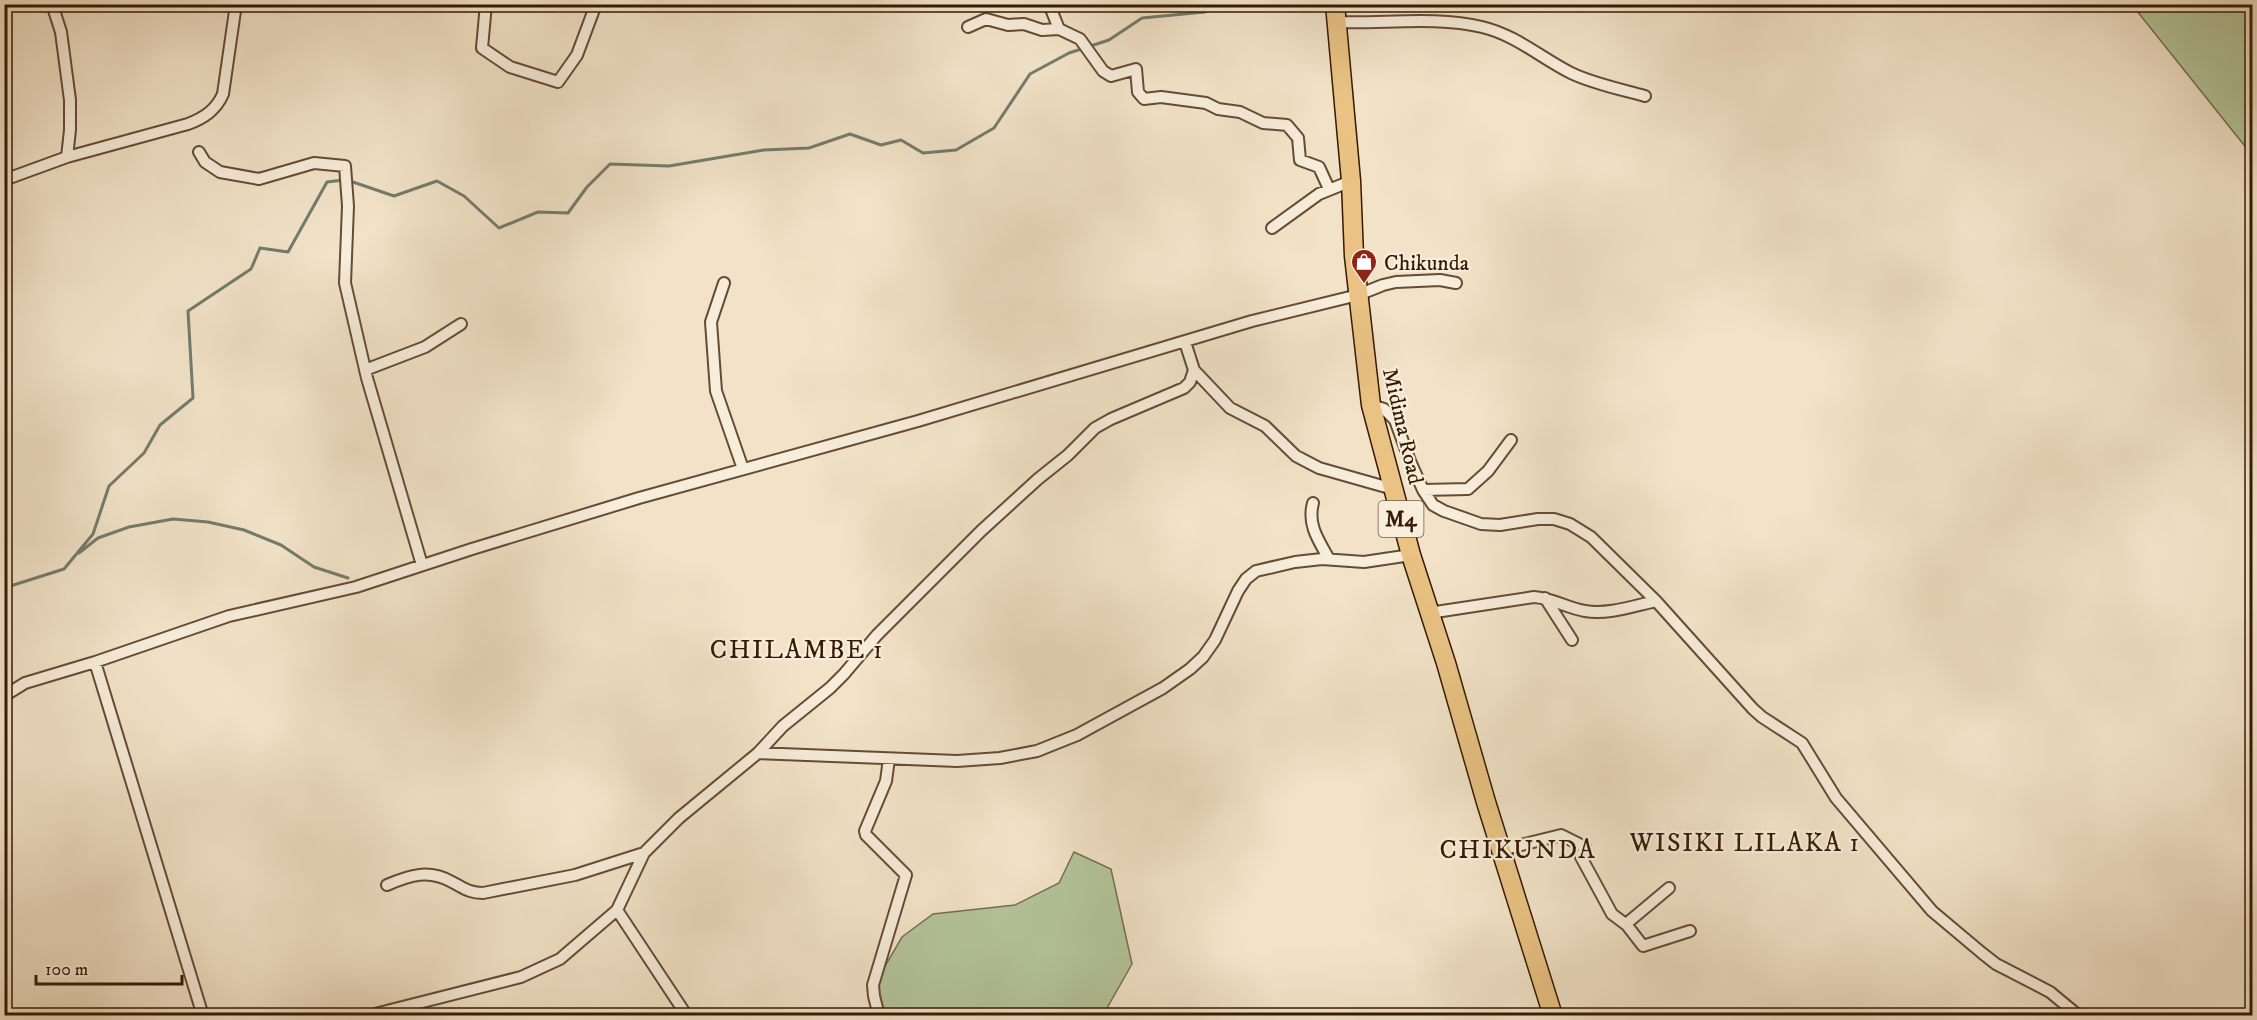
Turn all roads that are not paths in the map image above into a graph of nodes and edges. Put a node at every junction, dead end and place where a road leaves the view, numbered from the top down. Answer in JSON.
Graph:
{"nodes":[{"id":1,"x":52,"y":4,"type":"edge"},
{"id":2,"x":236,"y":4,"type":"edge"},
{"id":3,"x":486,"y":4,"type":"edge"},
{"id":4,"x":596,"y":4,"type":"edge"},
{"id":5,"x":1049,"y":4,"type":"edge"},
{"id":6,"x":1335,"y":13,"type":"edge"},
{"id":7,"x":968,"y":27,"type":"dead end"},
{"id":8,"x":1059,"y":29,"type":"junction"},
{"id":9,"x":1645,"y":96,"type":"dead end"},
{"id":10,"x":199,"y":152,"type":"dead end"},
{"id":11,"x":68,"y":158,"type":"junction"},
{"id":12,"x":4,"y":180,"type":"edge"},
{"id":13,"x":1351,"y":181,"type":"junction"},
{"id":14,"x":1329,"y":189,"type":"junction"},
{"id":15,"x":1272,"y":228,"type":"dead end"},
{"id":16,"x":724,"y":283,"type":"dead end"},
{"id":17,"x":1456,"y":283,"type":"dead end"},
{"id":18,"x":1358,"y":295,"type":"junction"},
{"id":19,"x":461,"y":324,"type":"dead end"},
{"id":20,"x":1185,"y":342,"type":"junction"},
{"id":21,"x":365,"y":370,"type":"junction"},
{"id":22,"x":1194,"y":370,"type":"junction"},
{"id":23,"x":1371,"y":405,"type":"junction"},
{"id":24,"x":1511,"y":440,"type":"dead end"},
{"id":25,"x":743,"y":469,"type":"junction"},
{"id":26,"x":1393,"y":489,"type":"junction"},
{"id":27,"x":1423,"y":490,"type":"junction"},
{"id":28,"x":1313,"y":503,"type":"dead end"},
{"id":29,"x":1411,"y":555,"type":"junction"},
{"id":30,"x":1329,"y":559,"type":"junction"},
{"id":31,"x":422,"y":565,"type":"junction"},
{"id":32,"x":1545,"y":598,"type":"junction"},
{"id":33,"x":1656,"y":601,"type":"junction"},
{"id":34,"x":1429,"y":614,"type":"junction"},
{"id":35,"x":1572,"y":640,"type":"dead end"},
{"id":36,"x":95,"y":662,"type":"junction"},
{"id":37,"x":4,"y":696,"type":"edge"},
{"id":38,"x":758,"y":753,"type":"junction"},
{"id":39,"x":889,"y":759,"type":"junction"},
{"id":40,"x":1501,"y":850,"type":"junction"},
{"id":41,"x":644,"y":853,"type":"junction"},
{"id":42,"x":387,"y":885,"type":"dead end"},
{"id":43,"x":1669,"y":888,"type":"dead end"},
{"id":44,"x":617,"y":910,"type":"junction"},
{"id":45,"x":1628,"y":926,"type":"junction"},
{"id":46,"x":1690,"y":931,"type":"dead end"},
{"id":47,"x":202,"y":1016,"type":"edge"},
{"id":48,"x":367,"y":1016,"type":"edge"},
{"id":49,"x":687,"y":1016,"type":"edge"},
{"id":50,"x":879,"y":1016,"type":"edge"},
{"id":51,"x":1553,"y":1016,"type":"edge"},
{"id":52,"x":2079,"y":1016,"type":"edge"}],
"edges":[{"from":1,"to":11,"type":"street"},
{"from":2,"to":11,"type":"street"},
{"from":3,"to":4,"type":"street"},
{"from":5,"to":8,"type":"street"},
{"from":6,"to":9,"type":"street"},
{"from":6,"to":13,"type":"main road","name":"Midima Road","number":"M4"},
{"from":7,"to":8,"type":"street"},
{"from":8,"to":14,"type":"street"},
{"from":10,"to":21,"type":"street"},
{"from":11,"to":12,"type":"street"},
{"from":13,"to":14,"type":"street"},
{"from":13,"to":18,"type":"main road","name":"Midima Road","number":"M4"},
{"from":14,"to":15,"type":"street"},
{"from":16,"to":25,"type":"street"},
{"from":17,"to":18,"type":"street"},
{"from":18,"to":20,"type":"street"},
{"from":18,"to":23,"type":"main road","name":"Midima Road","number":"M4"},
{"from":19,"to":21,"type":"street"},
{"from":20,"to":22,"type":"street"},
{"from":20,"to":25,"type":"street"},
{"from":21,"to":31,"type":"street"},
{"from":22,"to":26,"type":"street"},
{"from":22,"to":38,"type":"street"},
{"from":23,"to":26,"type":"main road","name":"Midima Road","number":"M4"},
{"from":23,"to":27,"type":"street"},
{"from":24,"to":27,"type":"street"},
{"from":25,"to":31,"type":"street"},
{"from":26,"to":29,"type":"main road","name":"Midima Road","number":"M4"},
{"from":27,"to":33,"type":"street"},
{"from":28,"to":30,"type":"street"},
{"from":29,"to":30,"type":"street"},
{"from":29,"to":34,"type":"main road","name":"Midima Road","number":"M4"},
{"from":30,"to":39,"type":"street"},
{"from":31,"to":36,"type":"street"},
{"from":32,"to":33,"type":"street"},
{"from":32,"to":34,"type":"street"},
{"from":32,"to":35,"type":"street"},
{"from":33,"to":52,"type":"street"},
{"from":34,"to":40,"type":"main road","name":"Midima Road","number":"M4"},
{"from":36,"to":37,"type":"street"},
{"from":36,"to":47,"type":"street"},
{"from":38,"to":39,"type":"street"},
{"from":38,"to":41,"type":"street"},
{"from":39,"to":50,"type":"street"},
{"from":40,"to":45,"type":"street"},
{"from":40,"to":51,"type":"main road","name":"Midima Road","number":"M4"},
{"from":41,"to":42,"type":"street"},
{"from":41,"to":44,"type":"street"},
{"from":43,"to":45,"type":"street"},
{"from":44,"to":48,"type":"street"},
{"from":44,"to":49,"type":"street"},
{"from":45,"to":46,"type":"street"}]}
